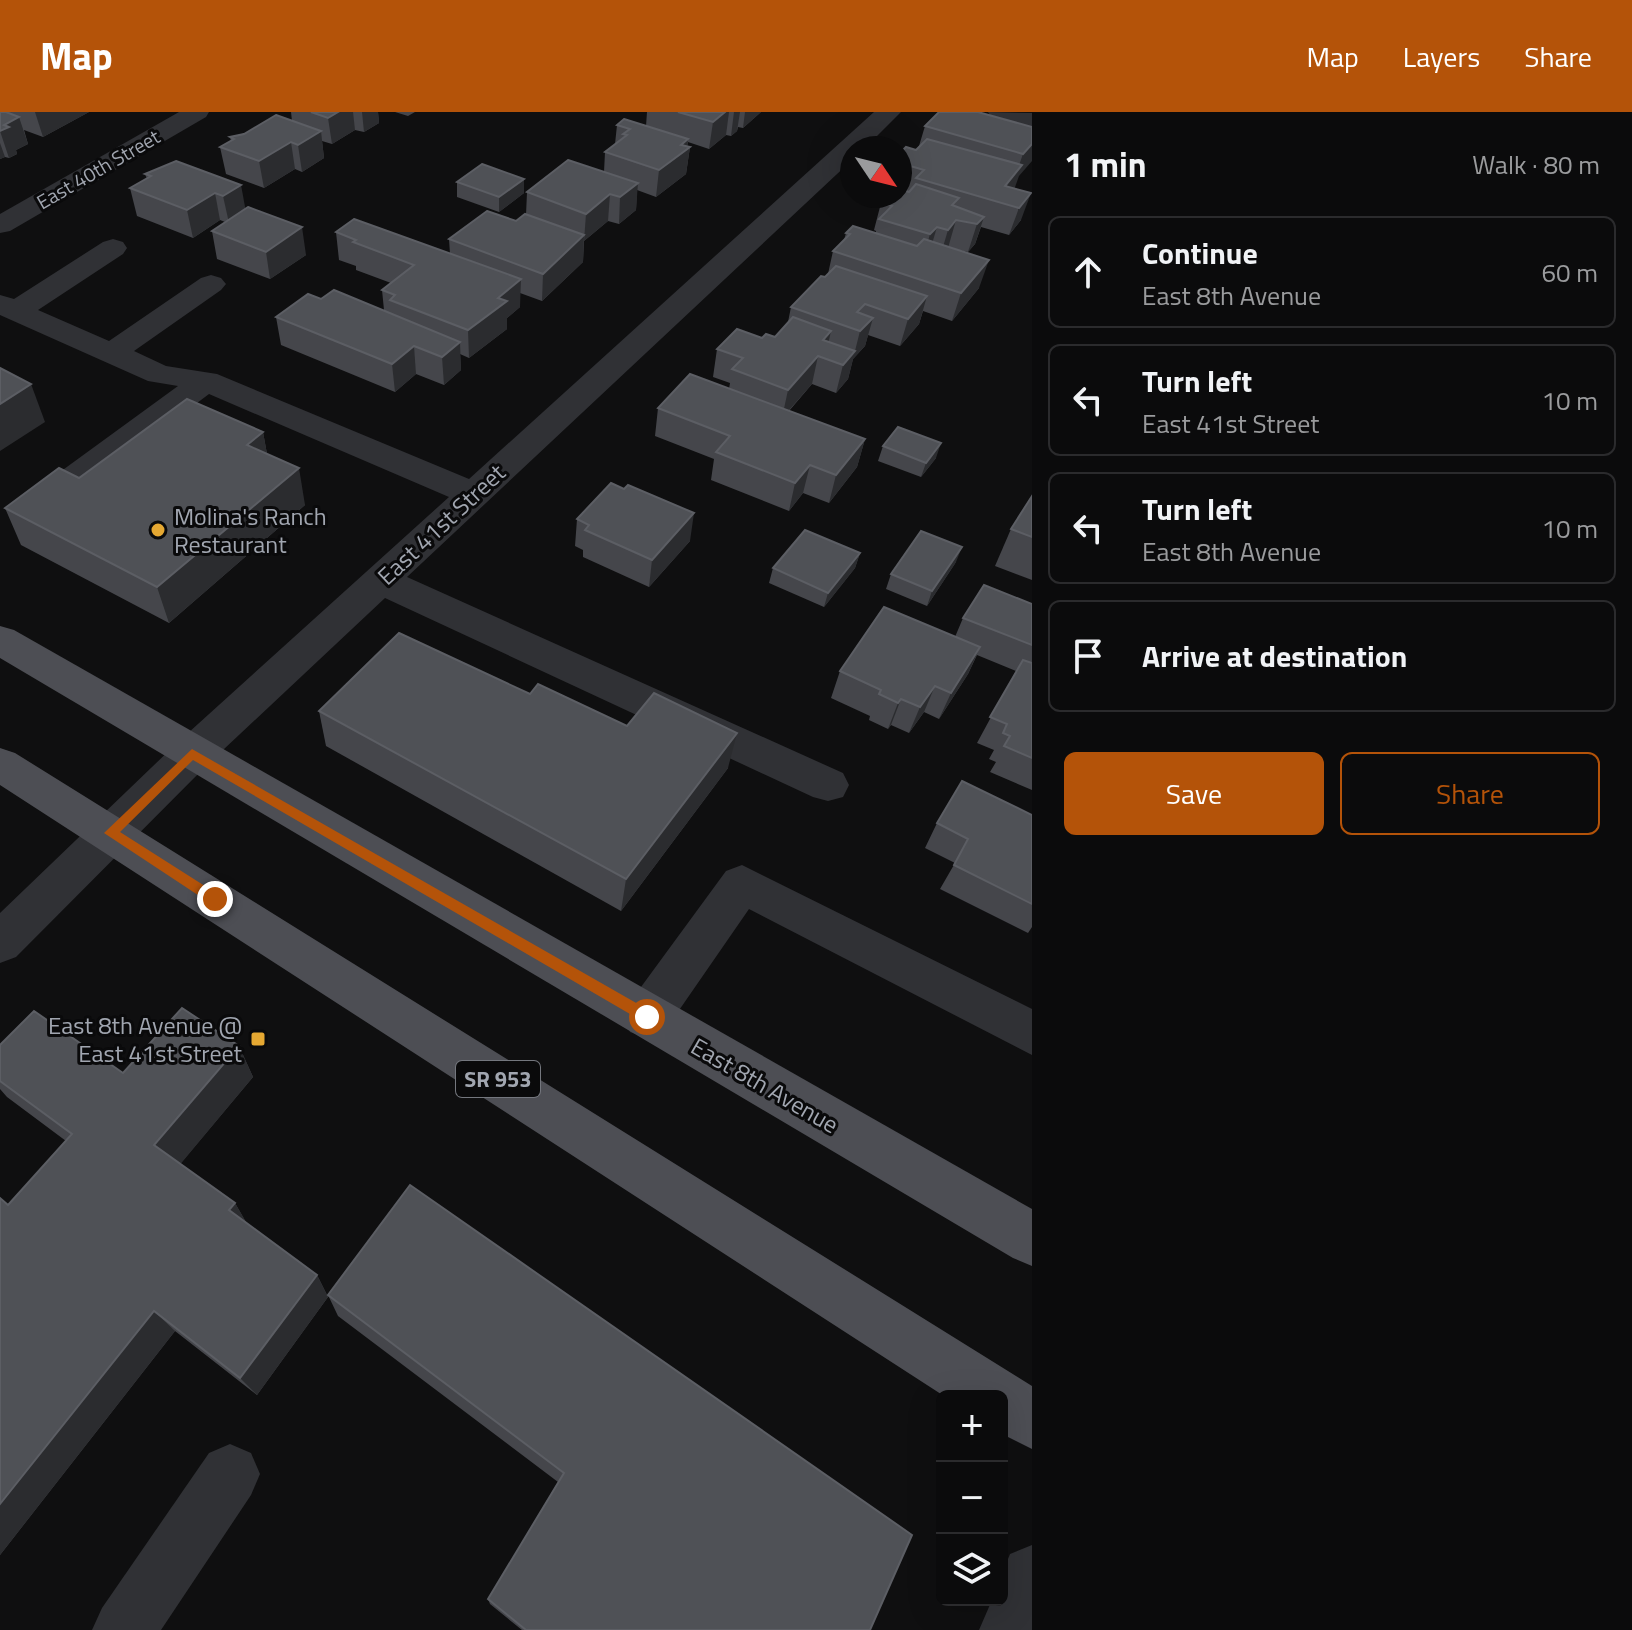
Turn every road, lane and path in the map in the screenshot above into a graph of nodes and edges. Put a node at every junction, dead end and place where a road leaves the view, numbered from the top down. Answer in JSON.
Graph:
{"nodes":[{"id":1,"x":197,"y":112,"type":"edge"},
{"id":2,"x":889,"y":112,"type":"edge"},
{"id":3,"x":1000,"y":112,"type":"edge"},
{"id":4,"x":1032,"y":121,"type":"edge"},
{"id":5,"x":0,"y":225,"type":"edge"},
{"id":6,"x":113,"y":248,"type":"dead end"},
{"id":7,"x":211,"y":284,"type":"dead end"},
{"id":8,"x":8,"y":307,"type":"edge"},
{"id":9,"x":111,"y":353,"type":"junction"},
{"id":10,"x":206,"y":381,"type":"junction"},
{"id":11,"x":61,"y":488,"type":"edge"},
{"id":12,"x":473,"y":494,"type":"junction"},
{"id":13,"x":380,"y":580,"type":"junction"},
{"id":14,"x":0,"y":640,"type":"edge"},
{"id":15,"x":192,"y":754,"type":"junction"},
{"id":16,"x":0,"y":764,"type":"edge"},
{"id":17,"x":828,"y":785,"type":"dead end"},
{"id":18,"x":111,"y":833,"type":"junction"},
{"id":19,"x":0,"y":943,"type":"edge"},
{"id":20,"x":647,"y":1017,"type":"junction"},
{"id":21,"x":1032,"y":1033,"type":"edge"},
{"id":22,"x":1032,"y":1239,"type":"edge"},
{"id":23,"x":1018,"y":1410,"type":"edge"},
{"id":24,"x":230,"y":1474,"type":"dead end"},
{"id":25,"x":1032,"y":1576,"type":"edge"},
{"id":26,"x":124,"y":1630,"type":"edge"},
{"id":27,"x":1011,"y":1630,"type":"edge"}],
"edges":[{"from":1,"to":5,"type":"street","name":"East 40th Street"},
{"from":2,"to":12,"type":"street","name":"East 41st Street"},
{"from":3,"to":4,"type":"street"},
{"from":6,"to":8,"type":"street"},
{"from":7,"to":9,"type":"street"},
{"from":8,"to":9,"type":"street"},
{"from":9,"to":10,"type":"street"},
{"from":10,"to":11,"type":"street"},
{"from":10,"to":12,"type":"street"},
{"from":12,"to":13,"type":"street","name":"East 41st Street"},
{"from":13,"to":15,"type":"street","name":"East 41st Street"},
{"from":13,"to":17,"type":"street"},
{"from":14,"to":15,"type":"main road","name":"East 8th Avenue"},
{"from":15,"to":18,"type":"street","name":"East 41st Street"},
{"from":15,"to":20,"type":"main road","name":"East 8th Avenue"},
{"from":16,"to":18,"type":"main road","number":"SR 953"},
{"from":18,"to":19,"type":"street","name":"East 41st Street"},
{"from":18,"to":23,"type":"main road","number":"SR 953"},
{"from":20,"to":21,"type":"street"},
{"from":20,"to":22,"type":"main road","name":"East 8th Avenue"},
{"from":24,"to":26,"type":"street"},
{"from":25,"to":27,"type":"street"}]}
